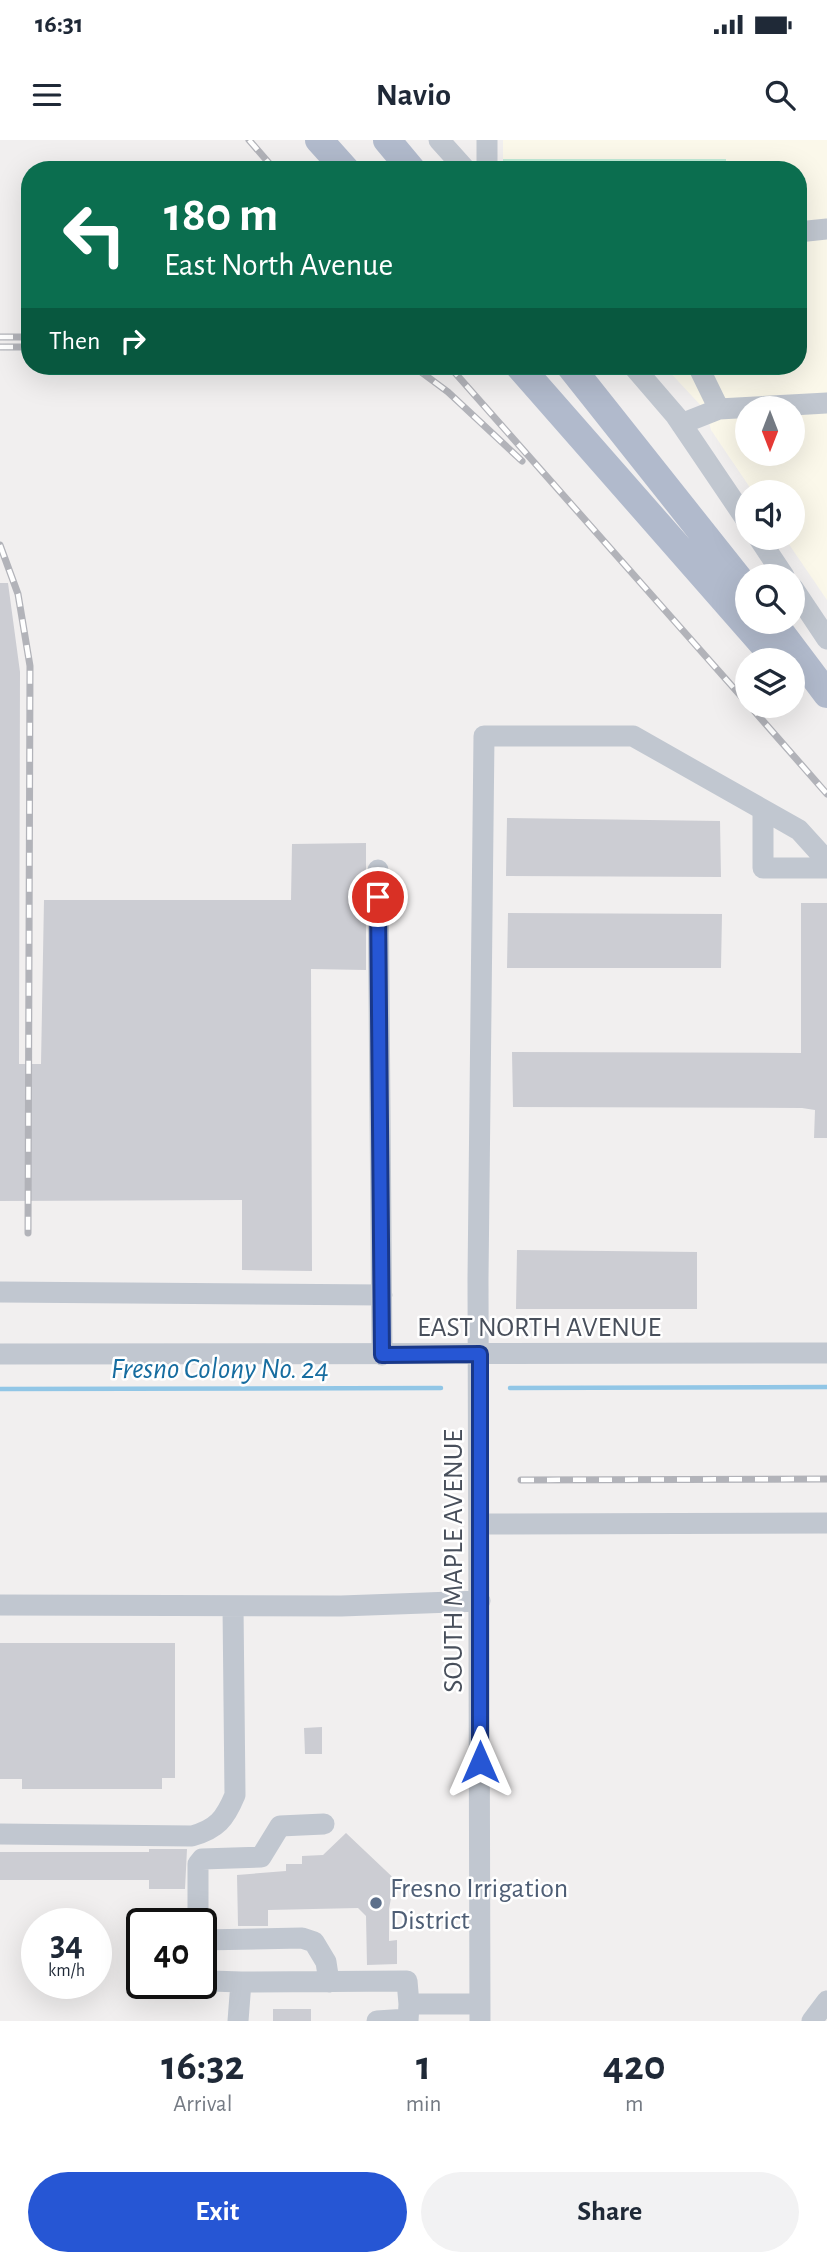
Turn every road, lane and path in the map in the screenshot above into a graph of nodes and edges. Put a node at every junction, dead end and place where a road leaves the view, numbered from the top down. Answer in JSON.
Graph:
{"nodes":[{"id":1,"x":319,"y":140,"type":"edge"},
{"id":2,"x":387,"y":140,"type":"edge"},
{"id":3,"x":439,"y":140,"type":"edge"},
{"id":4,"x":487,"y":140,"type":"edge"},
{"id":5,"x":337,"y":161,"type":"edge"},
{"id":6,"x":404,"y":161,"type":"edge"},
{"id":7,"x":458,"y":161,"type":"edge"},
{"id":8,"x":487,"y":161,"type":"edge"},
{"id":9,"x":827,"y":229,"type":"edge"},
{"id":10,"x":807,"y":231,"type":"edge"},
{"id":11,"x":527,"y":375,"type":"edge"},
{"id":12,"x":577,"y":375,"type":"edge"},
{"id":13,"x":641,"y":375,"type":"edge"},
{"id":14,"x":702,"y":375,"type":"edge"},
{"id":15,"x":827,"y":403,"type":"edge"},
{"id":16,"x":719,"y":409,"type":"junction"},
{"id":17,"x":681,"y":424,"type":"junction"},
{"id":18,"x":735,"y":503,"type":"edge"},
{"id":19,"x":735,"y":574,"type":"edge"},
{"id":20,"x":805,"y":607,"type":"edge"},
{"id":21,"x":782,"y":634,"type":"edge"},
{"id":22,"x":827,"y":639,"type":"edge"},
{"id":23,"x":766,"y":648,"type":"edge"},
{"id":24,"x":805,"y":689,"type":"edge"},
{"id":25,"x":827,"y":694,"type":"edge"},
{"id":26,"x":827,"y":710,"type":"edge"},
{"id":27,"x":763,"y":812,"type":"junction"},
{"id":28,"x":827,"y":861,"type":"edge"},
{"id":29,"x":827,"y":868,"type":"edge"},
{"id":30,"x":377,"y":870,"type":"dead end"},
{"id":31,"x":0,"y":1292,"type":"edge"},
{"id":32,"x":382,"y":1294,"type":"junction"},
{"id":33,"x":827,"y":1353,"type":"edge"},
{"id":34,"x":0,"y":1354,"type":"edge"},
{"id":35,"x":480,"y":1354,"type":"junction"},
{"id":36,"x":382,"y":1355,"type":"junction"},
{"id":37,"x":827,"y":1523,"type":"edge"},
{"id":38,"x":480,"y":1524,"type":"junction"},
{"id":39,"x":480,"y":1601,"type":"junction"},
{"id":40,"x":0,"y":1605,"type":"edge"},
{"id":41,"x":233,"y":1606,"type":"junction"},
{"id":42,"x":324,"y":1824,"type":"dead end"},
{"id":43,"x":0,"y":1834,"type":"edge"},
{"id":44,"x":198,"y":1908,"type":"edge"},
{"id":45,"x":217,"y":1940,"type":"edge"},
{"id":46,"x":217,"y":1981,"type":"edge"},
{"id":47,"x":241,"y":1982,"type":"junction"},
{"id":48,"x":328,"y":1982,"type":"junction"},
{"id":49,"x":827,"y":2001,"type":"edge"},
{"id":50,"x":480,"y":2012,"type":"edge"},
{"id":51,"x":408,"y":2015,"type":"edge"},
{"id":52,"x":238,"y":2021,"type":"edge"},
{"id":53,"x":377,"y":2021,"type":"edge"},
{"id":54,"x":812,"y":2021,"type":"edge"}],
"edges":[{"from":1,"to":5,"type":"main road"},
{"from":2,"to":6,"type":"main road"},
{"from":3,"to":7,"type":"street"},
{"from":4,"to":8,"type":"street"},
{"from":9,"to":10,"type":"street"},
{"from":11,"to":23,"type":"main road"},
{"from":12,"to":19,"type":"main road"},
{"from":13,"to":17,"type":"street"},
{"from":14,"to":16,"type":"street"},
{"from":15,"to":16,"type":"street"},
{"from":16,"to":17,"type":"street"},
{"from":17,"to":18,"type":"street"},
{"from":20,"to":22,"type":"street"},
{"from":21,"to":25,"type":"main road"},
{"from":24,"to":26,"type":"main road"},
{"from":27,"to":28,"type":"street"},
{"from":27,"to":29,"type":"street"},
{"from":27,"to":35,"type":"street","name":"SOUTH MAPLE AVENUE"},
{"from":30,"to":32,"type":"street"},
{"from":31,"to":32,"type":"street"},
{"from":32,"to":36,"type":"street"},
{"from":33,"to":35,"type":"street","name":"EAST NORTH AVENUE"},
{"from":34,"to":36,"type":"street","name":"EAST NORTH AVENUE"},
{"from":35,"to":36,"type":"street","name":"EAST NORTH AVENUE"},
{"from":35,"to":38,"type":"street","name":"SOUTH MAPLE AVENUE"},
{"from":37,"to":38,"type":"street"},
{"from":38,"to":39,"type":"street","name":"SOUTH MAPLE AVENUE"},
{"from":39,"to":41,"type":"street"},
{"from":39,"to":50,"type":"street","name":"SOUTH MAPLE AVENUE"},
{"from":40,"to":41,"type":"street"},
{"from":41,"to":43,"type":"street"},
{"from":42,"to":44,"type":"street"},
{"from":45,"to":48,"type":"street"},
{"from":46,"to":47,"type":"street"},
{"from":47,"to":48,"type":"street"},
{"from":47,"to":52,"type":"street"},
{"from":48,"to":51,"type":"street"},
{"from":49,"to":54,"type":"street"},
{"from":50,"to":51,"type":"street"},
{"from":51,"to":53,"type":"street"}]}
